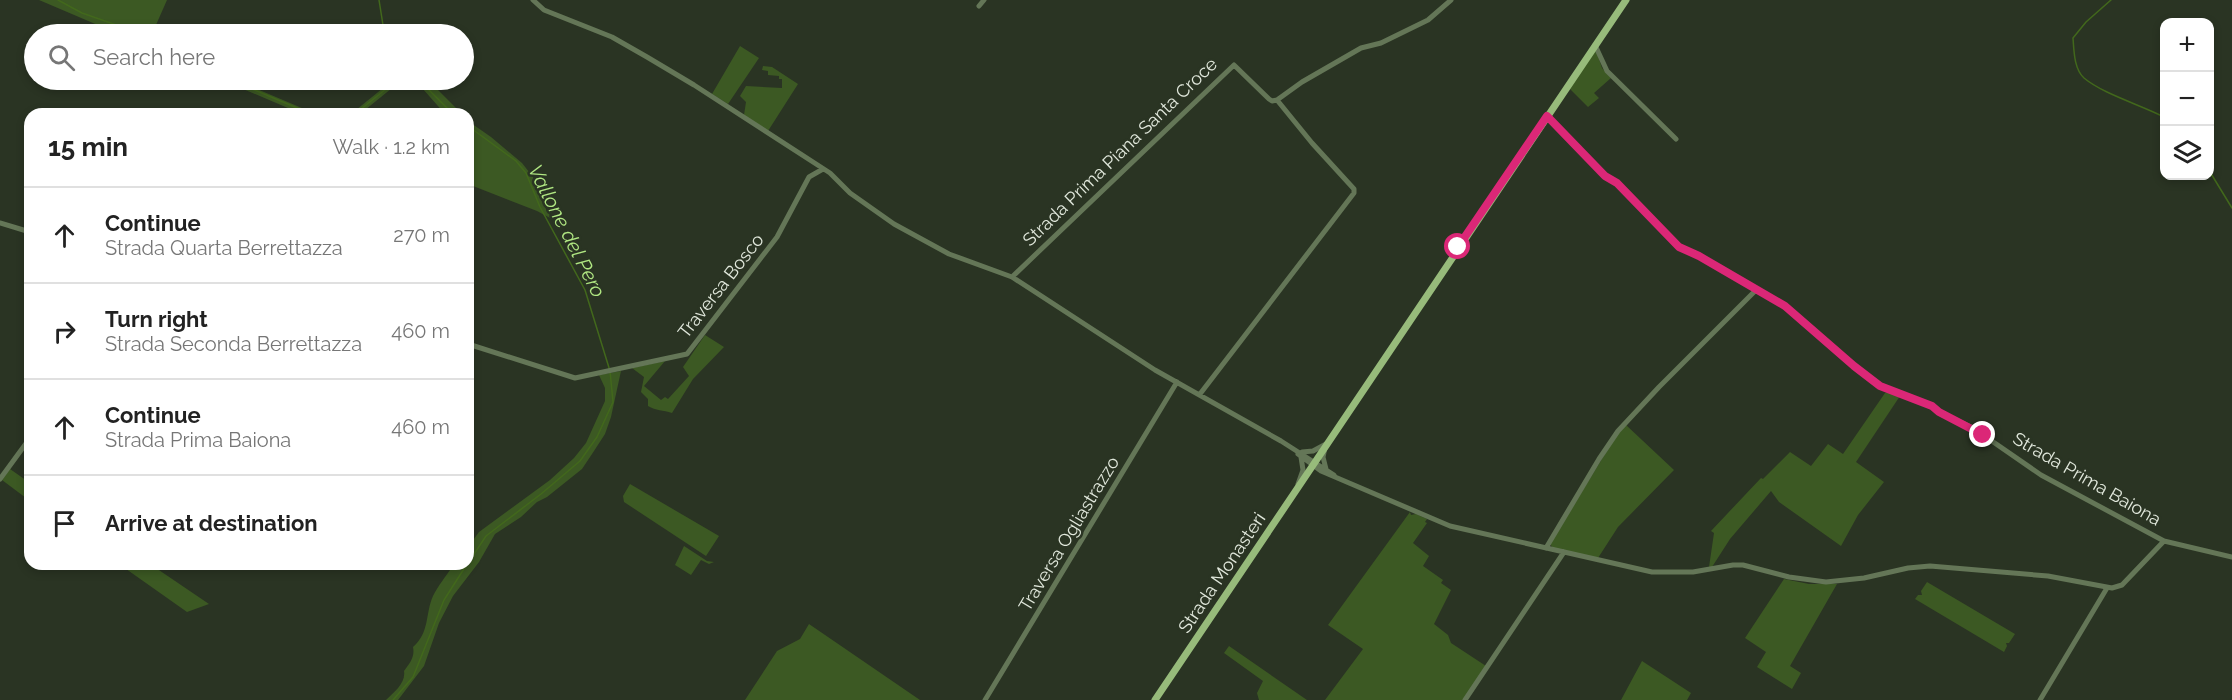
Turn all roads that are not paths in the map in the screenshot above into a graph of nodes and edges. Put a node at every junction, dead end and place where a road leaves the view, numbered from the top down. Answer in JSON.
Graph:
{"nodes":[{"id":1,"x":532,"y":0,"type":"edge"},
{"id":2,"x":984,"y":0,"type":"edge"},
{"id":3,"x":1451,"y":0,"type":"edge"},
{"id":4,"x":1626,"y":0,"type":"edge"},
{"id":5,"x":979,"y":6,"type":"dead end"},
{"id":6,"x":1595,"y":45,"type":"junction"},
{"id":7,"x":1276,"y":100,"type":"junction"},
{"id":8,"x":1547,"y":116,"type":"junction"},
{"id":9,"x":1676,"y":139,"type":"dead end"},
{"id":10,"x":823,"y":169,"type":"junction"},
{"id":11,"x":0,"y":223,"type":"edge"},
{"id":12,"x":24,"y":230,"type":"edge"},
{"id":13,"x":1012,"y":277,"type":"junction"},
{"id":14,"x":1756,"y":290,"type":"junction"},
{"id":15,"x":474,"y":346,"type":"edge"},
{"id":16,"x":1177,"y":382,"type":"junction"},
{"id":17,"x":1200,"y":394,"type":"junction"},
{"id":18,"x":1326,"y":444,"type":"junction"},
{"id":19,"x":24,"y":446,"type":"edge"},
{"id":20,"x":1301,"y":455,"type":"junction"},
{"id":21,"x":1313,"y":463,"type":"junction"},
{"id":22,"x":1324,"y":471,"type":"junction"},
{"id":23,"x":0,"y":479,"type":"edge"},
{"id":24,"x":1298,"y":486,"type":"junction"},
{"id":25,"x":2164,"y":541,"type":"junction"},
{"id":26,"x":1546,"y":548,"type":"junction"},
{"id":27,"x":1564,"y":552,"type":"junction"},
{"id":28,"x":2232,"y":557,"type":"edge"},
{"id":29,"x":2107,"y":588,"type":"junction"},
{"id":30,"x":986,"y":700,"type":"edge"},
{"id":31,"x":1155,"y":700,"type":"edge"},
{"id":32,"x":1465,"y":700,"type":"edge"},
{"id":33,"x":2040,"y":700,"type":"edge"}],
"edges":[{"from":1,"to":10,"type":"street"},
{"from":2,"to":5,"type":"street"},
{"from":3,"to":7,"type":"street"},
{"from":4,"to":6,"type":"main road","name":"Strada Monasteri"},
{"from":6,"to":8,"type":"main road","name":"Strada Monasteri"},
{"from":6,"to":9,"type":"street"},
{"from":7,"to":13,"type":"street","name":"Strada Prima Piana Santa Croce"},
{"from":7,"to":17,"type":"street","name":"Strada Prima Piana Santa Croce"},
{"from":8,"to":14,"type":"street","name":"Strada Prima Baiona"},
{"from":8,"to":18,"type":"main road","name":"Strada Monasteri"},
{"from":10,"to":13,"type":"street"},
{"from":10,"to":15,"type":"street","name":"Traversa Bosco"},
{"from":11,"to":12,"type":"street"},
{"from":13,"to":16,"type":"street"},
{"from":14,"to":25,"type":"street","name":"Strada Prima Baiona"},
{"from":14,"to":26,"type":"street"},
{"from":16,"to":17,"type":"street"},
{"from":16,"to":30,"type":"street","name":"Traversa Ogliastrazzo"},
{"from":17,"to":20,"type":"street"},
{"from":18,"to":20,"type":"street"},
{"from":18,"to":21,"type":"main road","name":"Strada Monasteri"},
{"from":18,"to":22,"type":"street"},
{"from":19,"to":23,"type":"street"},
{"from":20,"to":21,"type":"street"},
{"from":20,"to":24,"type":"street"},
{"from":21,"to":22,"type":"street"},
{"from":21,"to":24,"type":"main road","name":"Strada Monasteri"},
{"from":22,"to":24,"type":"street"},
{"from":22,"to":26,"type":"street"},
{"from":24,"to":31,"type":"main road","name":"Strada Monasteri"},
{"from":25,"to":28,"type":"street","name":"Strada Prima Baiona"},
{"from":25,"to":29,"type":"street"},
{"from":26,"to":27,"type":"street"},
{"from":27,"to":29,"type":"street"},
{"from":27,"to":32,"type":"street"},
{"from":29,"to":33,"type":"street"}]}
